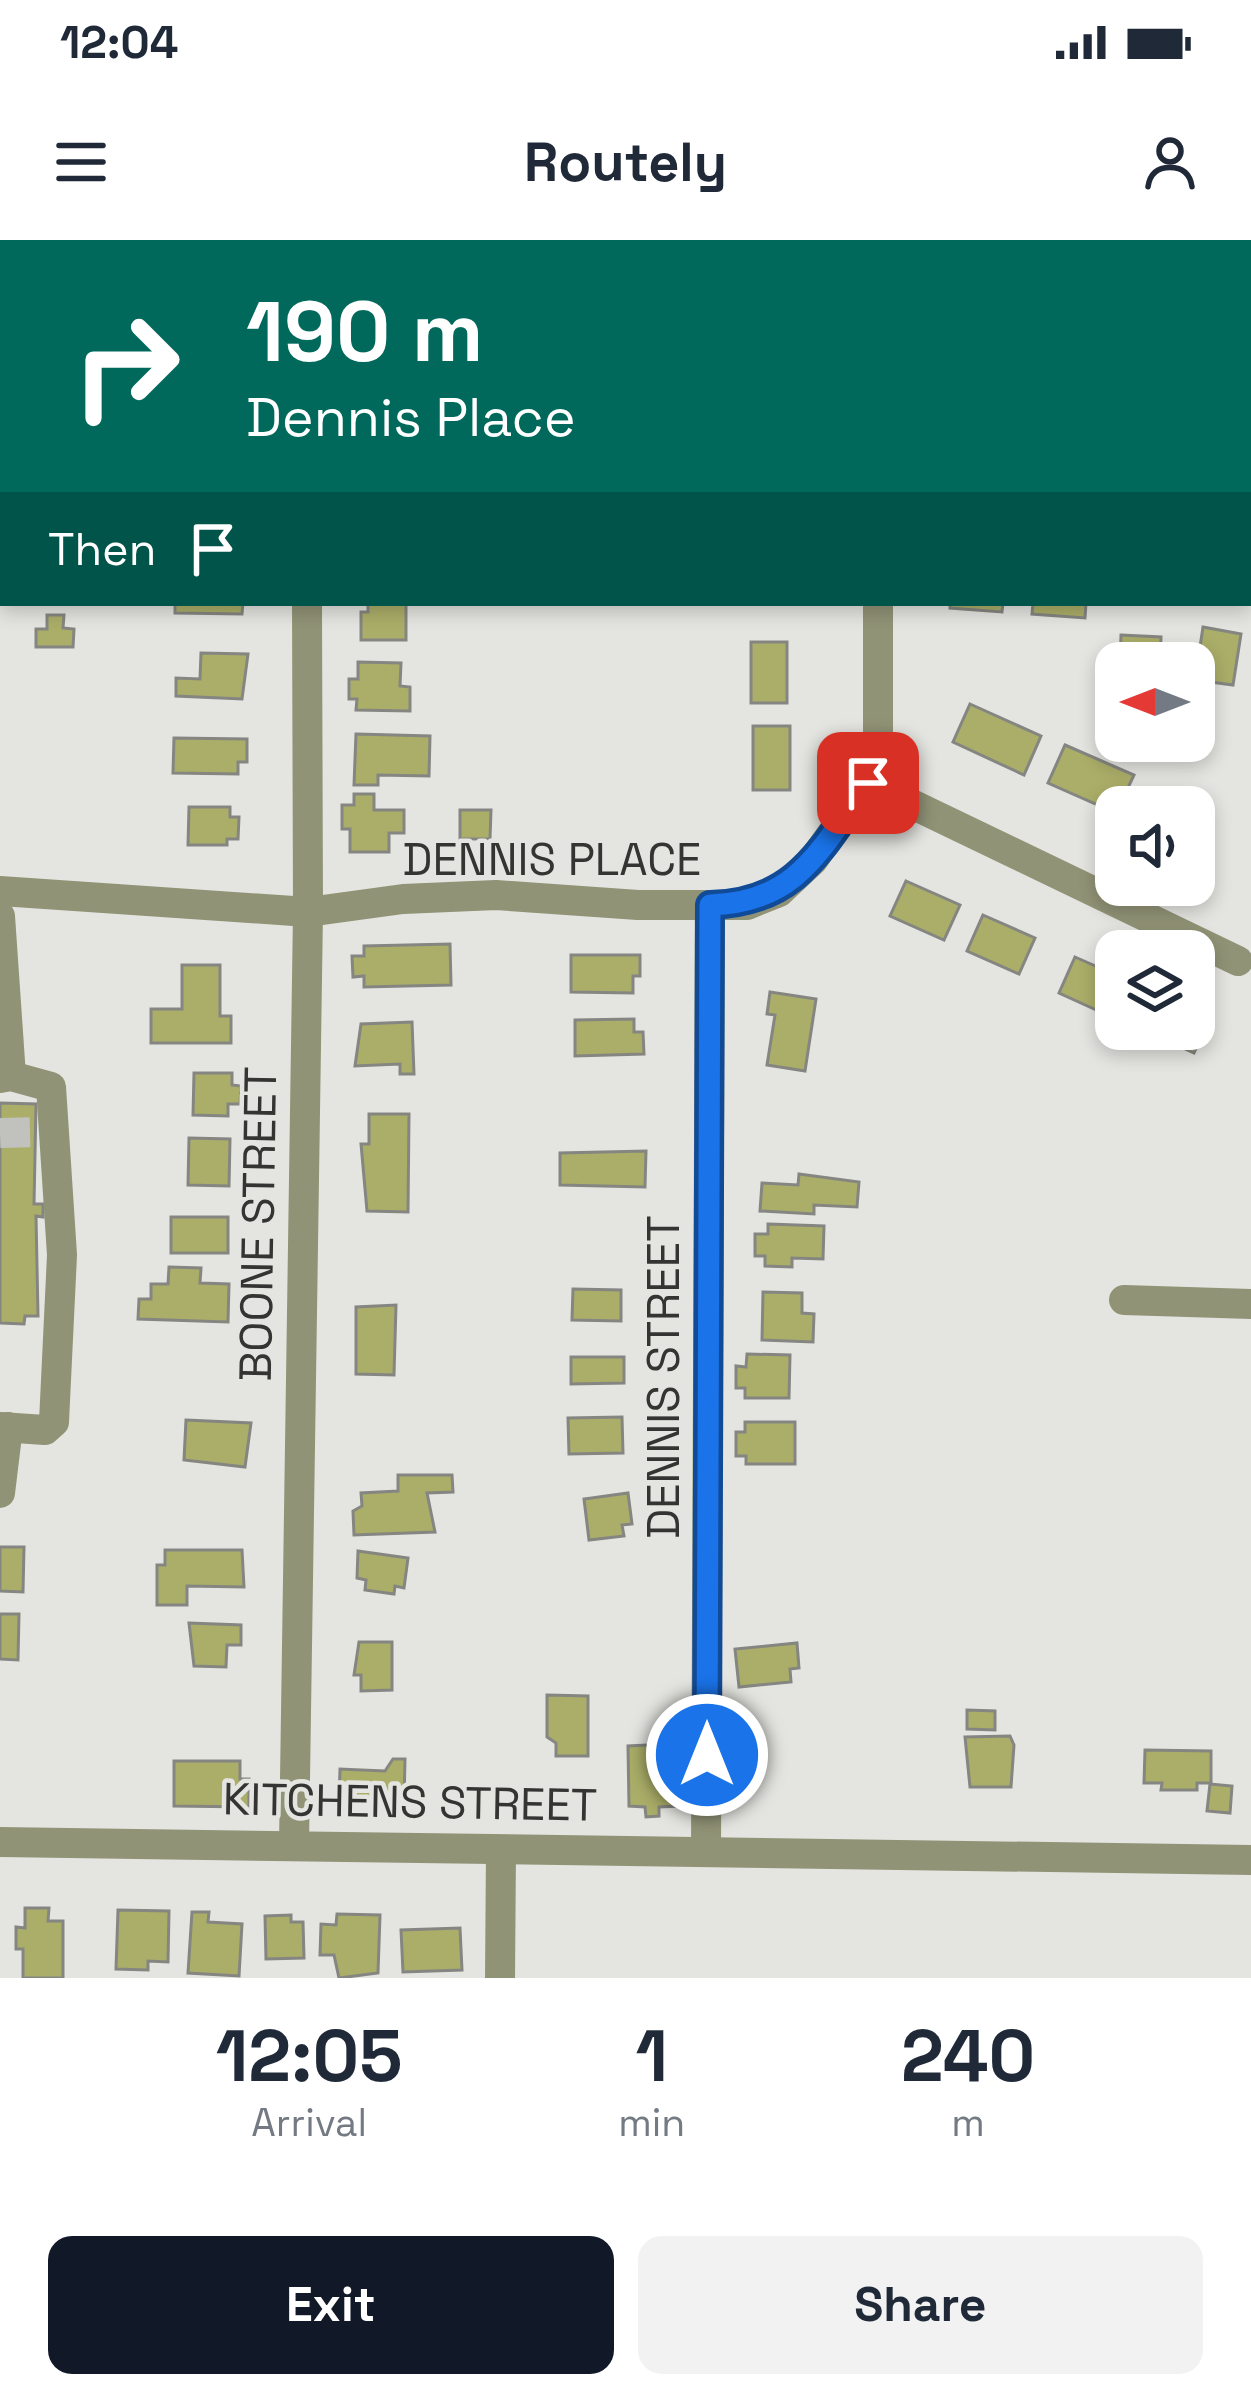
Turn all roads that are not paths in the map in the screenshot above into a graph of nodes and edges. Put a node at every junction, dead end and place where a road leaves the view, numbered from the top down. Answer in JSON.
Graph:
{"nodes":[{"id":1,"x":307,"y":606,"type":"edge"},
{"id":2,"x":878,"y":606,"type":"edge"},
{"id":3,"x":868,"y":783,"type":"junction"},
{"id":4,"x":0,"y":891,"type":"edge"},
{"id":5,"x":710,"y":905,"type":"junction"},
{"id":6,"x":308,"y":912,"type":"junction"},
{"id":7,"x":0,"y":916,"type":"edge"},
{"id":8,"x":1238,"y":961,"type":"dead end"},
{"id":9,"x":6,"y":1077,"type":"edge"},
{"id":10,"x":1124,"y":1300,"type":"dead end"},
{"id":11,"x":1251,"y":1304,"type":"edge"},
{"id":12,"x":4,"y":1427,"type":"edge"},
{"id":13,"x":0,"y":1493,"type":"edge"},
{"id":14,"x":0,"y":1842,"type":"edge"},
{"id":15,"x":294,"y":1846,"type":"junction"},
{"id":16,"x":501,"y":1850,"type":"junction"},
{"id":17,"x":706,"y":1850,"type":"junction"},
{"id":18,"x":1251,"y":1860,"type":"edge"},
{"id":19,"x":500,"y":1978,"type":"edge"}],
"edges":[{"from":1,"to":6,"type":"street","name":"BOONE STREET"},
{"from":2,"to":3,"type":"street","name":"DENNIS PLACE"},
{"from":3,"to":5,"type":"street","name":"DENNIS PLACE"},
{"from":3,"to":8,"type":"street"},
{"from":4,"to":6,"type":"street","name":"DENNIS PLACE"},
{"from":5,"to":6,"type":"street","name":"DENNIS PLACE"},
{"from":5,"to":17,"type":"street","name":"DENNIS STREET"},
{"from":6,"to":15,"type":"street","name":"BOONE STREET"},
{"from":7,"to":9,"type":"street"},
{"from":9,"to":12,"type":"street"},
{"from":10,"to":11,"type":"street"},
{"from":12,"to":13,"type":"street"},
{"from":14,"to":15,"type":"street","name":"KITCHENS STREET"},
{"from":15,"to":16,"type":"street","name":"KITCHENS STREET"},
{"from":16,"to":17,"type":"street","name":"KITCHENS STREET"},
{"from":16,"to":19,"type":"street"},
{"from":17,"to":18,"type":"street","name":"KITCHENS STREET"}]}
